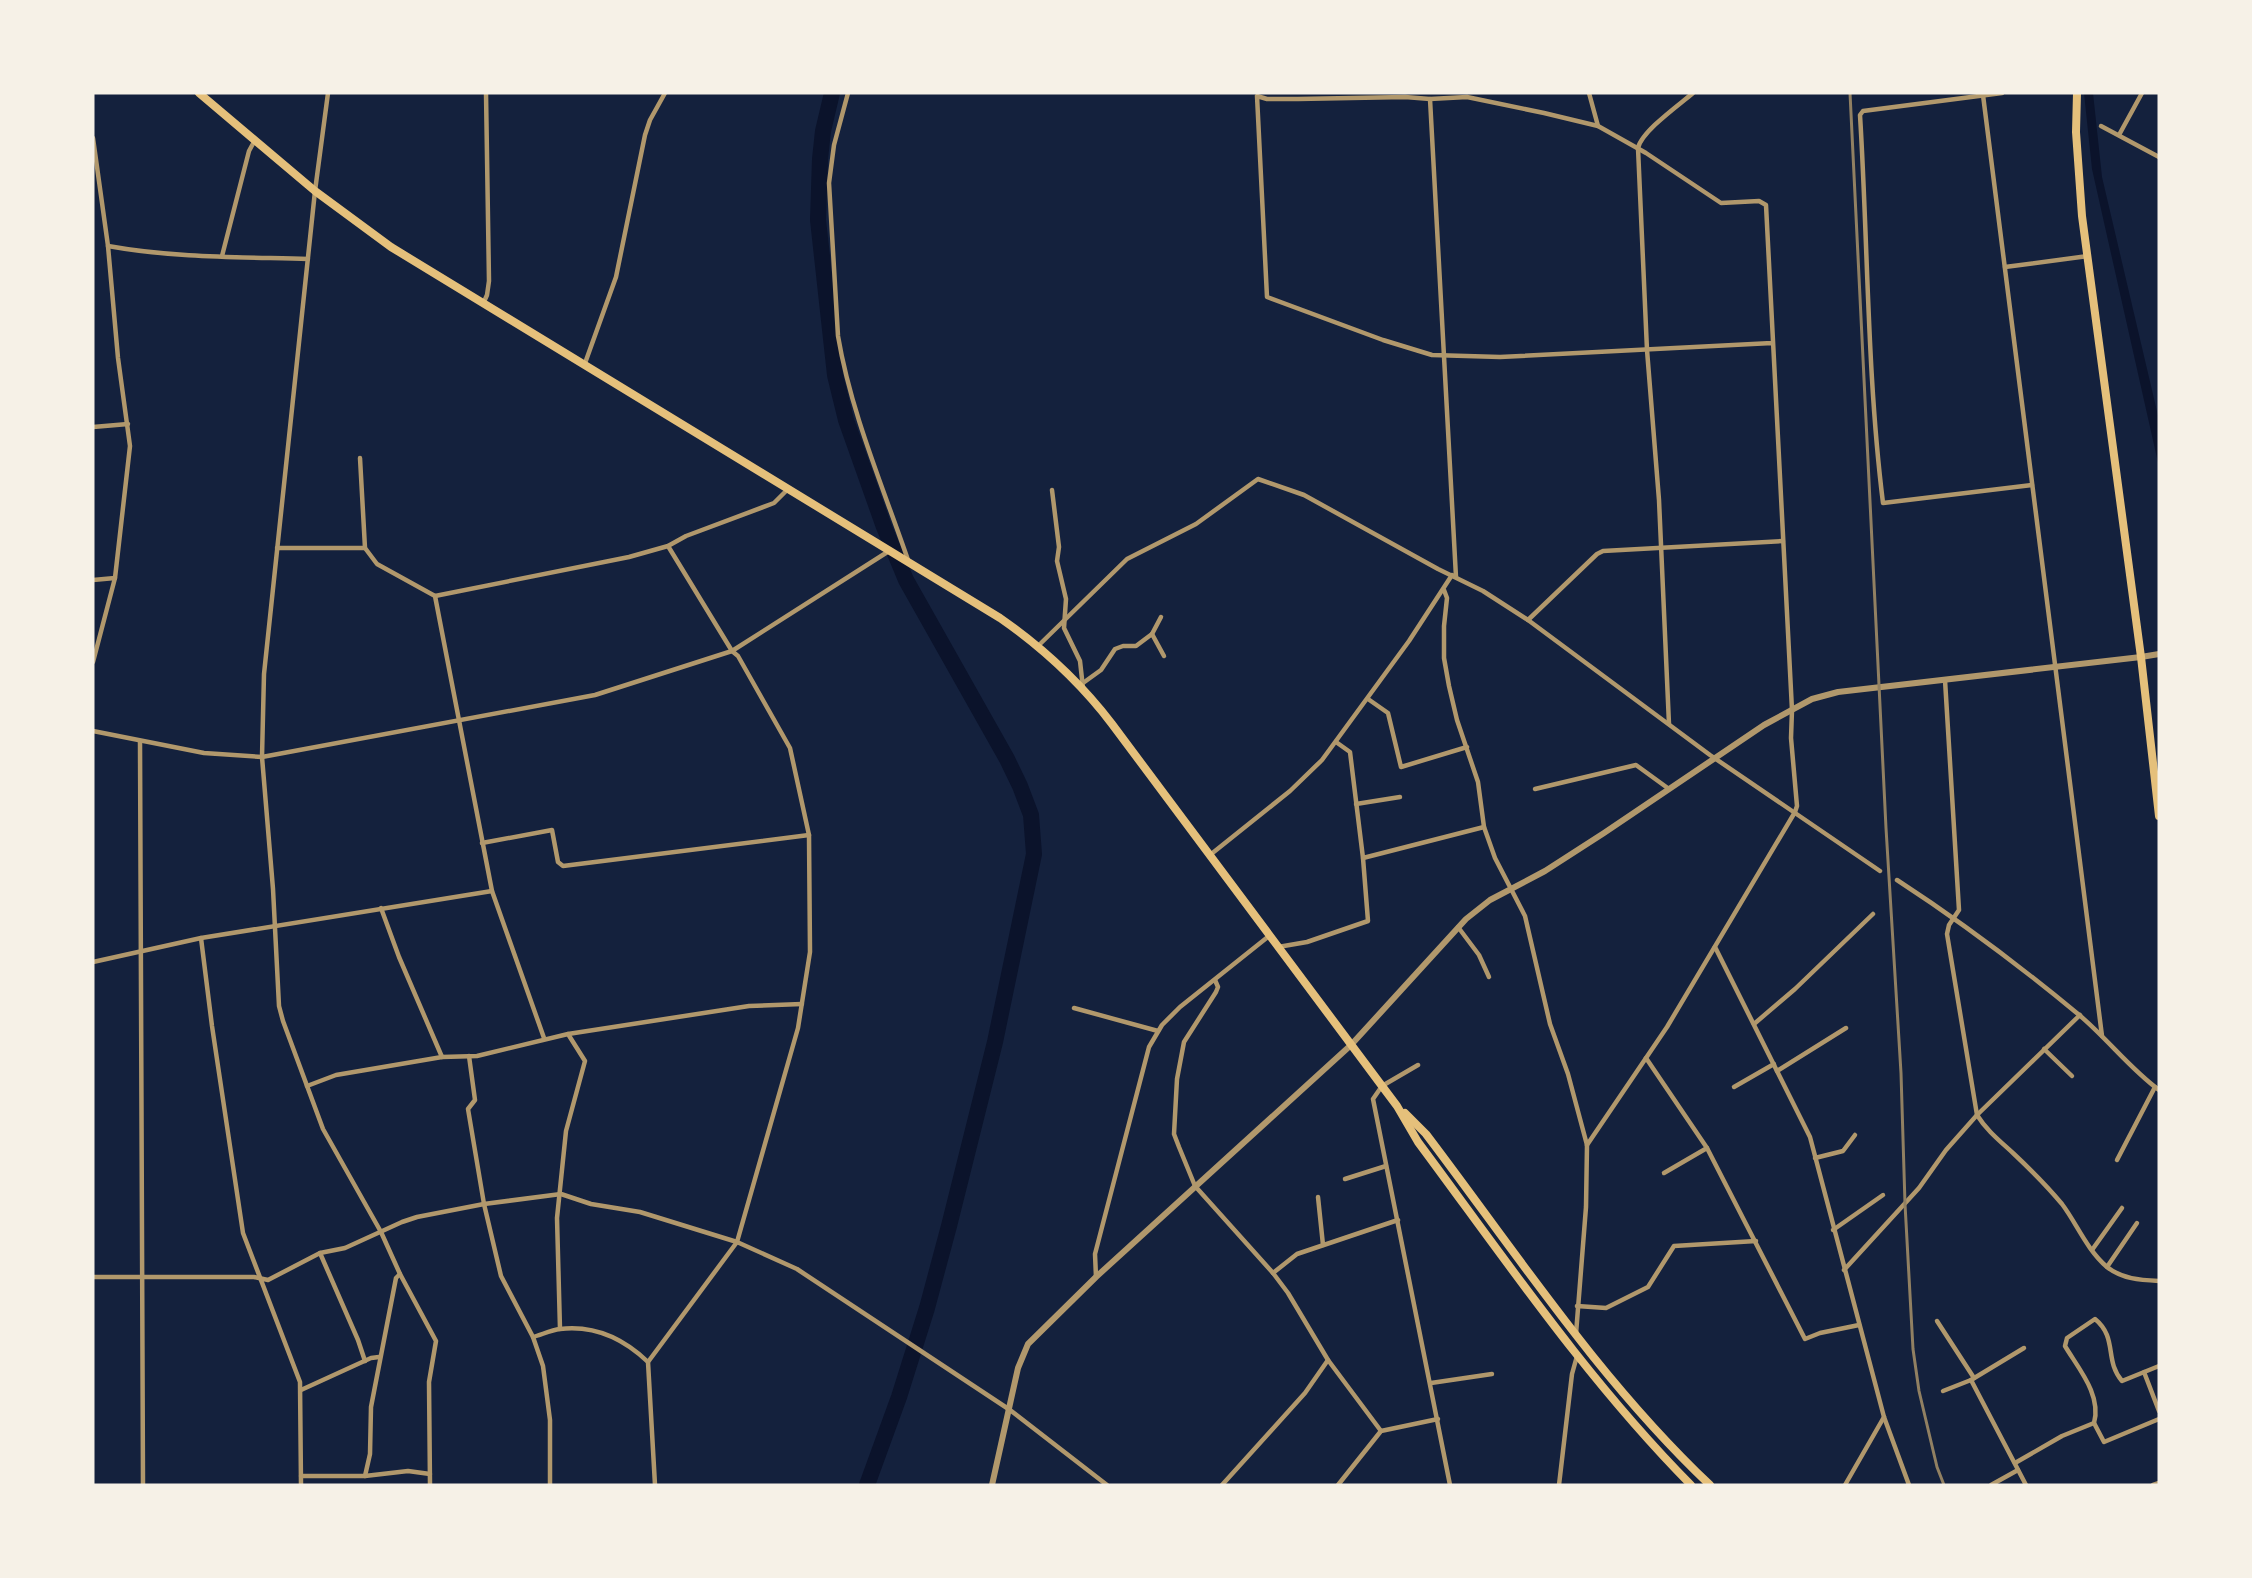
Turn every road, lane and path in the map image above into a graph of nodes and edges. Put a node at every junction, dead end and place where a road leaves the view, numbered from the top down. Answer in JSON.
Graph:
{"nodes":[{"id":1,"x":199,"y":93,"type":"edge"},
{"id":2,"x":328,"y":93,"type":"edge"},
{"id":3,"x":486,"y":93,"type":"edge"},
{"id":4,"x":665,"y":93,"type":"edge"},
{"id":5,"x":848,"y":93,"type":"edge"},
{"id":6,"x":1590,"y":93,"type":"edge"},
{"id":7,"x":1693,"y":93,"type":"edge"},
{"id":8,"x":2002,"y":93,"type":"edge"},
{"id":9,"x":2077,"y":93,"type":"edge"},
{"id":10,"x":2142,"y":93,"type":"edge"},
{"id":11,"x":1983,"y":95,"type":"junction"},
{"id":12,"x":1430,"y":99,"type":"junction"},
{"id":13,"x":1598,"y":126,"type":"junction"},
{"id":14,"x":2102,"y":126,"type":"dead end"},
{"id":15,"x":2119,"y":135,"type":"junction"},
{"id":16,"x":93,"y":138,"type":"edge"},
{"id":17,"x":255,"y":140,"type":"junction"},
{"id":18,"x":1638,"y":148,"type":"junction"},
{"id":19,"x":2159,"y":157,"type":"edge"},
{"id":20,"x":315,"y":191,"type":"junction"},
{"id":21,"x":108,"y":246,"type":"junction"},
{"id":22,"x":222,"y":256,"type":"junction"},
{"id":23,"x":2088,"y":256,"type":"junction"},
{"id":24,"x":308,"y":259,"type":"junction"},
{"id":25,"x":2005,"y":267,"type":"junction"},
{"id":26,"x":483,"y":304,"type":"junction"},
{"id":27,"x":1772,"y":343,"type":"junction"},
{"id":28,"x":1647,"y":350,"type":"junction"},
{"id":29,"x":1442,"y":356,"type":"junction"},
{"id":30,"x":584,"y":366,"type":"junction"},
{"id":31,"x":128,"y":424,"type":"junction"},
{"id":32,"x":93,"y":427,"type":"edge"},
{"id":33,"x":360,"y":458,"type":"dead end"},
{"id":34,"x":2032,"y":485,"type":"junction"},
{"id":35,"x":788,"y":489,"type":"junction"},
{"id":36,"x":1052,"y":490,"type":"dead end"},
{"id":37,"x":1783,"y":541,"type":"junction"},
{"id":38,"x":668,"y":546,"type":"junction"},
{"id":39,"x":277,"y":548,"type":"junction"},
{"id":40,"x":365,"y":548,"type":"junction"},
{"id":41,"x":886,"y":548,"type":"junction"},
{"id":42,"x":1659,"y":548,"type":"junction"},
{"id":43,"x":908,"y":562,"type":"junction"},
{"id":44,"x":1454,"y":576,"type":"junction"},
{"id":45,"x":115,"y":578,"type":"junction"},
{"id":46,"x":93,"y":580,"type":"edge"},
{"id":47,"x":1443,"y":590,"type":"junction"},
{"id":48,"x":435,"y":597,"type":"junction"},
{"id":49,"x":1161,"y":617,"type":"dead end"},
{"id":50,"x":1064,"y":619,"type":"junction"},
{"id":51,"x":1528,"y":620,"type":"junction"},
{"id":52,"x":1152,"y":634,"type":"junction"},
{"id":53,"x":1038,"y":646,"type":"junction"},
{"id":54,"x":732,"y":651,"type":"junction"},
{"id":55,"x":2159,"y":654,"type":"edge"},
{"id":56,"x":1164,"y":656,"type":"dead end"},
{"id":57,"x":2141,"y":657,"type":"junction"},
{"id":58,"x":93,"y":662,"type":"edge"},
{"id":59,"x":2055,"y":667,"type":"junction"},
{"id":60,"x":1945,"y":680,"type":"junction"},
{"id":61,"x":1083,"y":686,"type":"junction"},
{"id":62,"x":1368,"y":699,"type":"junction"},
{"id":63,"x":1792,"y":710,"type":"junction"},
{"id":64,"x":458,"y":721,"type":"junction"},
{"id":65,"x":1669,"y":724,"type":"junction"},
{"id":66,"x":93,"y":731,"type":"edge"},
{"id":67,"x":140,"y":741,"type":"junction"},
{"id":68,"x":1336,"y":742,"type":"junction"},
{"id":69,"x":1467,"y":747,"type":"junction"},
{"id":70,"x":262,"y":757,"type":"junction"},
{"id":71,"x":1716,"y":758,"type":"junction"},
{"id":72,"x":1535,"y":789,"type":"dead end"},
{"id":73,"x":1669,"y":789,"type":"junction"},
{"id":74,"x":1400,"y":797,"type":"dead end"},
{"id":75,"x":1356,"y":804,"type":"junction"},
{"id":76,"x":1795,"y":812,"type":"junction"},
{"id":77,"x":2159,"y":816,"type":"edge"},
{"id":78,"x":1484,"y":828,"type":"junction"},
{"id":79,"x":809,"y":835,"type":"junction"},
{"id":80,"x":482,"y":843,"type":"junction"},
{"id":81,"x":1210,"y":855,"type":"junction"},
{"id":82,"x":1363,"y":858,"type":"junction"},
{"id":83,"x":1880,"y":871,"type":"dead end"},
{"id":84,"x":1897,"y":880,"type":"dead end"},
{"id":85,"x":1511,"y":889,"type":"junction"},
{"id":86,"x":492,"y":891,"type":"junction"},
{"id":87,"x":381,"y":908,"type":"junction"},
{"id":88,"x":1873,"y":914,"type":"dead end"},
{"id":89,"x":1955,"y":918,"type":"junction"},
{"id":90,"x":1458,"y":927,"type":"junction"},
{"id":91,"x":274,"y":928,"type":"junction"},
{"id":92,"x":1269,"y":936,"type":"junction"},
{"id":93,"x":201,"y":938,"type":"junction"},
{"id":94,"x":1278,"y":946,"type":"junction"},
{"id":95,"x":1715,"y":946,"type":"junction"},
{"id":96,"x":141,"y":952,"type":"junction"},
{"id":97,"x":93,"y":962,"type":"edge"},
{"id":98,"x":1489,"y":977,"type":"dead end"},
{"id":99,"x":1215,"y":980,"type":"junction"},
{"id":100,"x":802,"y":1004,"type":"junction"},
{"id":101,"x":1074,"y":1008,"type":"dead end"},
{"id":102,"x":2080,"y":1016,"type":"junction"},
{"id":103,"x":1754,"y":1024,"type":"junction"},
{"id":104,"x":1846,"y":1028,"type":"dead end"},
{"id":105,"x":1158,"y":1031,"type":"junction"},
{"id":106,"x":568,"y":1034,"type":"junction"},
{"id":107,"x":2102,"y":1036,"type":"junction"},
{"id":108,"x":544,"y":1038,"type":"junction"},
{"id":109,"x":1351,"y":1045,"type":"junction"},
{"id":110,"x":2044,"y":1049,"type":"junction"},
{"id":111,"x":469,"y":1056,"type":"junction"},
{"id":112,"x":442,"y":1057,"type":"junction"},
{"id":113,"x":1646,"y":1058,"type":"junction"},
{"id":114,"x":1774,"y":1064,"type":"junction"},
{"id":115,"x":1418,"y":1065,"type":"dead end"},
{"id":116,"x":1777,"y":1071,"type":"junction"},
{"id":117,"x":2072,"y":1076,"type":"dead end"},
{"id":118,"x":307,"y":1086,"type":"junction"},
{"id":119,"x":1382,"y":1086,"type":"junction"},
{"id":120,"x":1734,"y":1087,"type":"dead end"},
{"id":121,"x":2157,"y":1088,"type":"edge"},
{"id":122,"x":1397,"y":1106,"type":"junction"},
{"id":123,"x":1977,"y":1114,"type":"junction"},
{"id":124,"x":1855,"y":1135,"type":"dead end"},
{"id":125,"x":1587,"y":1145,"type":"junction"},
{"id":126,"x":1707,"y":1148,"type":"junction"},
{"id":127,"x":1815,"y":1158,"type":"junction"},
{"id":128,"x":2118,"y":1160,"type":"dead end"},
{"id":129,"x":1386,"y":1166,"type":"junction"},
{"id":130,"x":1664,"y":1173,"type":"dead end"},
{"id":131,"x":1346,"y":1179,"type":"dead end"},
{"id":132,"x":1195,"y":1186,"type":"junction"},
{"id":133,"x":561,"y":1194,"type":"junction"},
{"id":134,"x":1883,"y":1195,"type":"dead end"},
{"id":135,"x":1318,"y":1197,"type":"dead end"},
{"id":136,"x":484,"y":1204,"type":"junction"},
{"id":137,"x":2122,"y":1208,"type":"dead end"},
{"id":138,"x":1398,"y":1220,"type":"junction"},
{"id":139,"x":2137,"y":1223,"type":"dead end"},
{"id":140,"x":1833,"y":1230,"type":"junction"},
{"id":141,"x":381,"y":1232,"type":"junction"},
{"id":142,"x":1756,"y":1241,"type":"junction"},
{"id":143,"x":737,"y":1242,"type":"junction"},
{"id":144,"x":1323,"y":1245,"type":"junction"},
{"id":145,"x":2092,"y":1250,"type":"junction"},
{"id":146,"x":320,"y":1253,"type":"junction"},
{"id":147,"x":2107,"y":1267,"type":"junction"},
{"id":148,"x":1844,"y":1270,"type":"junction"},
{"id":149,"x":1273,"y":1273,"type":"junction"},
{"id":150,"x":400,"y":1274,"type":"junction"},
{"id":151,"x":141,"y":1276,"type":"junction"},
{"id":152,"x":93,"y":1277,"type":"edge"},
{"id":153,"x":1096,"y":1277,"type":"junction"},
{"id":154,"x":259,"y":1278,"type":"junction"},
{"id":155,"x":2159,"y":1281,"type":"edge"},
{"id":156,"x":1577,"y":1306,"type":"junction"},
{"id":157,"x":1937,"y":1321,"type":"dead end"},
{"id":158,"x":1859,"y":1325,"type":"junction"},
{"id":159,"x":560,"y":1329,"type":"junction"},
{"id":160,"x":1576,"y":1336,"type":"junction"},
{"id":161,"x":533,"y":1337,"type":"junction"},
{"id":162,"x":2024,"y":1347,"type":"dead end"},
{"id":163,"x":1577,"y":1356,"type":"junction"},
{"id":164,"x":379,"y":1357,"type":"junction"},
{"id":165,"x":1328,"y":1360,"type":"junction"},
{"id":166,"x":365,"y":1361,"type":"junction"},
{"id":167,"x":648,"y":1362,"type":"junction"},
{"id":168,"x":2159,"y":1366,"type":"edge"},
{"id":169,"x":2144,"y":1372,"type":"junction"},
{"id":170,"x":1492,"y":1374,"type":"dead end"},
{"id":171,"x":1972,"y":1379,"type":"junction"},
{"id":172,"x":1431,"y":1383,"type":"junction"},
{"id":173,"x":301,"y":1390,"type":"junction"},
{"id":174,"x":1943,"y":1391,"type":"dead end"},
{"id":175,"x":1010,"y":1410,"type":"junction"},
{"id":176,"x":2159,"y":1411,"type":"edge"},
{"id":177,"x":1884,"y":1417,"type":"junction"},
{"id":178,"x":1438,"y":1419,"type":"junction"},
{"id":179,"x":2159,"y":1419,"type":"edge"},
{"id":180,"x":2094,"y":1423,"type":"junction"},
{"id":181,"x":1381,"y":1431,"type":"junction"},
{"id":182,"x":2015,"y":1463,"type":"junction"},
{"id":183,"x":2018,"y":1470,"type":"junction"},
{"id":184,"x":430,"y":1474,"type":"junction"},
{"id":185,"x":301,"y":1476,"type":"junction"},
{"id":186,"x":365,"y":1476,"type":"junction"},
{"id":187,"x":2159,"y":1483,"type":"edge"},
{"id":188,"x":143,"y":1485,"type":"edge"},
{"id":189,"x":301,"y":1485,"type":"edge"},
{"id":190,"x":430,"y":1485,"type":"edge"},
{"id":191,"x":550,"y":1485,"type":"edge"},
{"id":192,"x":655,"y":1485,"type":"edge"},
{"id":193,"x":992,"y":1485,"type":"edge"},
{"id":194,"x":1107,"y":1485,"type":"edge"},
{"id":195,"x":1222,"y":1485,"type":"edge"},
{"id":196,"x":1338,"y":1485,"type":"edge"},
{"id":197,"x":1450,"y":1485,"type":"edge"},
{"id":198,"x":1559,"y":1485,"type":"edge"},
{"id":199,"x":1689,"y":1485,"type":"edge"},
{"id":200,"x":1710,"y":1485,"type":"edge"},
{"id":201,"x":1845,"y":1485,"type":"edge"},
{"id":202,"x":1909,"y":1485,"type":"edge"},
{"id":203,"x":1991,"y":1485,"type":"edge"},
{"id":204,"x":2026,"y":1485,"type":"edge"},
{"id":205,"x":2153,"y":1485,"type":"edge"}],
"edges":[{"from":1,"to":17,"type":"main road"},
{"from":2,"to":20,"type":"street"},
{"from":3,"to":26,"type":"street"},
{"from":4,"to":30,"type":"street"},
{"from":5,"to":43,"type":"street"},
{"from":6,"to":13,"type":"street"},
{"from":7,"to":18,"type":"street"},
{"from":8,"to":11,"type":"street"},
{"from":9,"to":23,"type":"main road"},
{"from":10,"to":15,"type":"street"},
{"from":11,"to":25,"type":"street"},
{"from":11,"to":34,"type":"street"},
{"from":12,"to":13,"type":"street"},
{"from":12,"to":29,"type":"street"},
{"from":12,"to":29,"type":"street"},
{"from":13,"to":18,"type":"street"},
{"from":14,"to":15,"type":"street"},
{"from":15,"to":19,"type":"street"},
{"from":16,"to":21,"type":"street"},
{"from":17,"to":20,"type":"main road"},
{"from":17,"to":22,"type":"street"},
{"from":18,"to":27,"type":"street"},
{"from":18,"to":28,"type":"street"},
{"from":20,"to":24,"type":"street"},
{"from":20,"to":26,"type":"main road"},
{"from":21,"to":22,"type":"street"},
{"from":21,"to":31,"type":"street"},
{"from":22,"to":24,"type":"street"},
{"from":23,"to":25,"type":"street"},
{"from":23,"to":57,"type":"main road"},
{"from":24,"to":39,"type":"street"},
{"from":25,"to":34,"type":"street"},
{"from":26,"to":30,"type":"main road"},
{"from":27,"to":28,"type":"street"},
{"from":27,"to":37,"type":"street"},
{"from":28,"to":29,"type":"street"},
{"from":28,"to":42,"type":"street"},
{"from":29,"to":44,"type":"street"},
{"from":30,"to":35,"type":"main road"},
{"from":31,"to":32,"type":"street"},
{"from":31,"to":45,"type":"street"},
{"from":33,"to":40,"type":"street"},
{"from":34,"to":59,"type":"street"},
{"from":35,"to":38,"type":"street"},
{"from":35,"to":41,"type":"main road"},
{"from":36,"to":50,"type":"street"},
{"from":37,"to":42,"type":"street"},
{"from":37,"to":63,"type":"street"},
{"from":38,"to":48,"type":"street"},
{"from":38,"to":54,"type":"street"},
{"from":39,"to":40,"type":"street"},
{"from":39,"to":70,"type":"street"},
{"from":40,"to":48,"type":"street"},
{"from":41,"to":43,"type":"main road"},
{"from":41,"to":54,"type":"street"},
{"from":42,"to":51,"type":"street"},
{"from":42,"to":65,"type":"street"},
{"from":43,"to":53,"type":"main road"},
{"from":44,"to":47,"type":"street"},
{"from":44,"to":50,"type":"street"},
{"from":44,"to":51,"type":"street"},
{"from":45,"to":46,"type":"street"},
{"from":45,"to":58,"type":"street"},
{"from":47,"to":62,"type":"street"},
{"from":47,"to":69,"type":"street"},
{"from":48,"to":64,"type":"street"},
{"from":49,"to":52,"type":"street"},
{"from":50,"to":53,"type":"street"},
{"from":50,"to":61,"type":"street"},
{"from":51,"to":65,"type":"street"},
{"from":52,"to":56,"type":"street"},
{"from":52,"to":61,"type":"street"},
{"from":53,"to":61,"type":"main road"},
{"from":54,"to":64,"type":"street"},
{"from":54,"to":79,"type":"street"},
{"from":55,"to":57,"type":"street"},
{"from":57,"to":59,"type":"street"},
{"from":57,"to":77,"type":"main road"},
{"from":59,"to":60,"type":"street"},
{"from":59,"to":107,"type":"street"},
{"from":60,"to":63,"type":"street"},
{"from":60,"to":89,"type":"street"},
{"from":61,"to":81,"type":"main road"},
{"from":62,"to":68,"type":"street"},
{"from":62,"to":69,"type":"street"},
{"from":63,"to":71,"type":"street"},
{"from":63,"to":76,"type":"street"},
{"from":64,"to":70,"type":"street"},
{"from":64,"to":80,"type":"street"},
{"from":65,"to":71,"type":"street"},
{"from":66,"to":67,"type":"street"},
{"from":67,"to":70,"type":"street"},
{"from":67,"to":96,"type":"street"},
{"from":68,"to":75,"type":"street"},
{"from":68,"to":81,"type":"street"},
{"from":69,"to":78,"type":"street"},
{"from":70,"to":91,"type":"street"},
{"from":71,"to":73,"type":"street"},
{"from":71,"to":76,"type":"street"},
{"from":72,"to":73,"type":"street"},
{"from":73,"to":85,"type":"street"},
{"from":74,"to":75,"type":"street"},
{"from":75,"to":82,"type":"street"},
{"from":76,"to":83,"type":"street"},
{"from":76,"to":95,"type":"street"},
{"from":78,"to":82,"type":"street"},
{"from":78,"to":85,"type":"street"},
{"from":79,"to":80,"type":"street"},
{"from":79,"to":100,"type":"street"},
{"from":80,"to":86,"type":"street"},
{"from":81,"to":92,"type":"main road"},
{"from":82,"to":94,"type":"street"},
{"from":84,"to":89,"type":"street"},
{"from":85,"to":90,"type":"street"},
{"from":85,"to":125,"type":"street"},
{"from":86,"to":87,"type":"street"},
{"from":86,"to":108,"type":"street"},
{"from":87,"to":91,"type":"street"},
{"from":87,"to":112,"type":"street"},
{"from":88,"to":103,"type":"street"},
{"from":89,"to":102,"type":"street"},
{"from":89,"to":123,"type":"street"},
{"from":90,"to":98,"type":"street"},
{"from":90,"to":109,"type":"street"},
{"from":91,"to":93,"type":"street"},
{"from":91,"to":118,"type":"street"},
{"from":92,"to":94,"type":"main road"},
{"from":92,"to":99,"type":"street"},
{"from":93,"to":96,"type":"street"},
{"from":93,"to":154,"type":"street"},
{"from":94,"to":109,"type":"main road"},
{"from":95,"to":103,"type":"street"},
{"from":95,"to":113,"type":"street"},
{"from":96,"to":97,"type":"street"},
{"from":96,"to":151,"type":"street"},
{"from":99,"to":105,"type":"street"},
{"from":99,"to":132,"type":"street"},
{"from":100,"to":106,"type":"street"},
{"from":100,"to":143,"type":"street"},
{"from":101,"to":105,"type":"street"},
{"from":102,"to":107,"type":"street"},
{"from":102,"to":110,"type":"street"},
{"from":103,"to":114,"type":"street"},
{"from":104,"to":116,"type":"street"},
{"from":105,"to":153,"type":"street"},
{"from":106,"to":108,"type":"street"},
{"from":106,"to":133,"type":"street"},
{"from":107,"to":121,"type":"street"},
{"from":108,"to":111,"type":"street"},
{"from":109,"to":119,"type":"main road"},
{"from":109,"to":132,"type":"street"},
{"from":110,"to":117,"type":"street"},
{"from":110,"to":123,"type":"street"},
{"from":111,"to":112,"type":"street"},
{"from":111,"to":136,"type":"street"},
{"from":112,"to":118,"type":"street"},
{"from":113,"to":125,"type":"street"},
{"from":113,"to":126,"type":"street"},
{"from":114,"to":116,"type":"street"},
{"from":114,"to":120,"type":"street"},
{"from":115,"to":119,"type":"street"},
{"from":116,"to":127,"type":"street"},
{"from":118,"to":141,"type":"street"},
{"from":119,"to":122,"type":"main road"},
{"from":119,"to":129,"type":"street"},
{"from":121,"to":128,"type":"street"},
{"from":122,"to":160,"type":"main road"},
{"from":122,"to":163,"type":"main road"},
{"from":123,"to":145,"type":"street"},
{"from":123,"to":148,"type":"street"},
{"from":124,"to":127,"type":"street"},
{"from":125,"to":156,"type":"street"},
{"from":126,"to":130,"type":"street"},
{"from":126,"to":142,"type":"street"},
{"from":127,"to":140,"type":"street"},
{"from":129,"to":131,"type":"street"},
{"from":129,"to":138,"type":"street"},
{"from":132,"to":149,"type":"street"},
{"from":132,"to":153,"type":"street"},
{"from":133,"to":136,"type":"street"},
{"from":133,"to":143,"type":"street"},
{"from":133,"to":159,"type":"street"},
{"from":134,"to":140,"type":"street"},
{"from":135,"to":144,"type":"street"},
{"from":136,"to":141,"type":"street"},
{"from":136,"to":161,"type":"street"},
{"from":137,"to":145,"type":"street"},
{"from":138,"to":144,"type":"street"},
{"from":138,"to":172,"type":"street"},
{"from":139,"to":147,"type":"street"},
{"from":140,"to":148,"type":"street"},
{"from":141,"to":146,"type":"street"},
{"from":141,"to":150,"type":"street"},
{"from":142,"to":156,"type":"street"},
{"from":142,"to":158,"type":"street"},
{"from":143,"to":167,"type":"street"},
{"from":143,"to":175,"type":"street"},
{"from":144,"to":149,"type":"street"},
{"from":145,"to":147,"type":"street"},
{"from":146,"to":154,"type":"street"},
{"from":146,"to":166,"type":"street"},
{"from":147,"to":155,"type":"street"},
{"from":148,"to":158,"type":"street"},
{"from":149,"to":165,"type":"street"},
{"from":150,"to":164,"type":"street"},
{"from":150,"to":184,"type":"street"},
{"from":151,"to":152,"type":"street"},
{"from":151,"to":154,"type":"street"},
{"from":151,"to":188,"type":"street"},
{"from":153,"to":175,"type":"street"},
{"from":154,"to":173,"type":"street"},
{"from":156,"to":160,"type":"street"},
{"from":157,"to":171,"type":"street"},
{"from":158,"to":177,"type":"street"},
{"from":159,"to":161,"type":"street"},
{"from":159,"to":167,"type":"street"},
{"from":160,"to":200,"type":"main road"},
{"from":161,"to":191,"type":"street"},
{"from":162,"to":171,"type":"street"},
{"from":163,"to":198,"type":"street"},
{"from":163,"to":199,"type":"main road"},
{"from":164,"to":166,"type":"street"},
{"from":164,"to":186,"type":"street"},
{"from":165,"to":181,"type":"street"},
{"from":165,"to":195,"type":"street"},
{"from":166,"to":173,"type":"street"},
{"from":167,"to":192,"type":"street"},
{"from":168,"to":169,"type":"street"},
{"from":169,"to":176,"type":"street"},
{"from":169,"to":180,"type":"street"},
{"from":170,"to":172,"type":"street"},
{"from":171,"to":174,"type":"street"},
{"from":171,"to":182,"type":"street"},
{"from":172,"to":178,"type":"street"},
{"from":173,"to":185,"type":"street"},
{"from":175,"to":193,"type":"street"},
{"from":175,"to":194,"type":"street"},
{"from":177,"to":201,"type":"street"},
{"from":177,"to":202,"type":"street"},
{"from":178,"to":181,"type":"street"},
{"from":178,"to":197,"type":"street"},
{"from":179,"to":180,"type":"street"},
{"from":180,"to":182,"type":"street"},
{"from":181,"to":196,"type":"street"},
{"from":182,"to":183,"type":"street"},
{"from":183,"to":203,"type":"street"},
{"from":183,"to":204,"type":"street"},
{"from":184,"to":186,"type":"street"},
{"from":184,"to":190,"type":"street"},
{"from":185,"to":186,"type":"street"},
{"from":185,"to":189,"type":"street"},
{"from":187,"to":205,"type":"street"}]}
